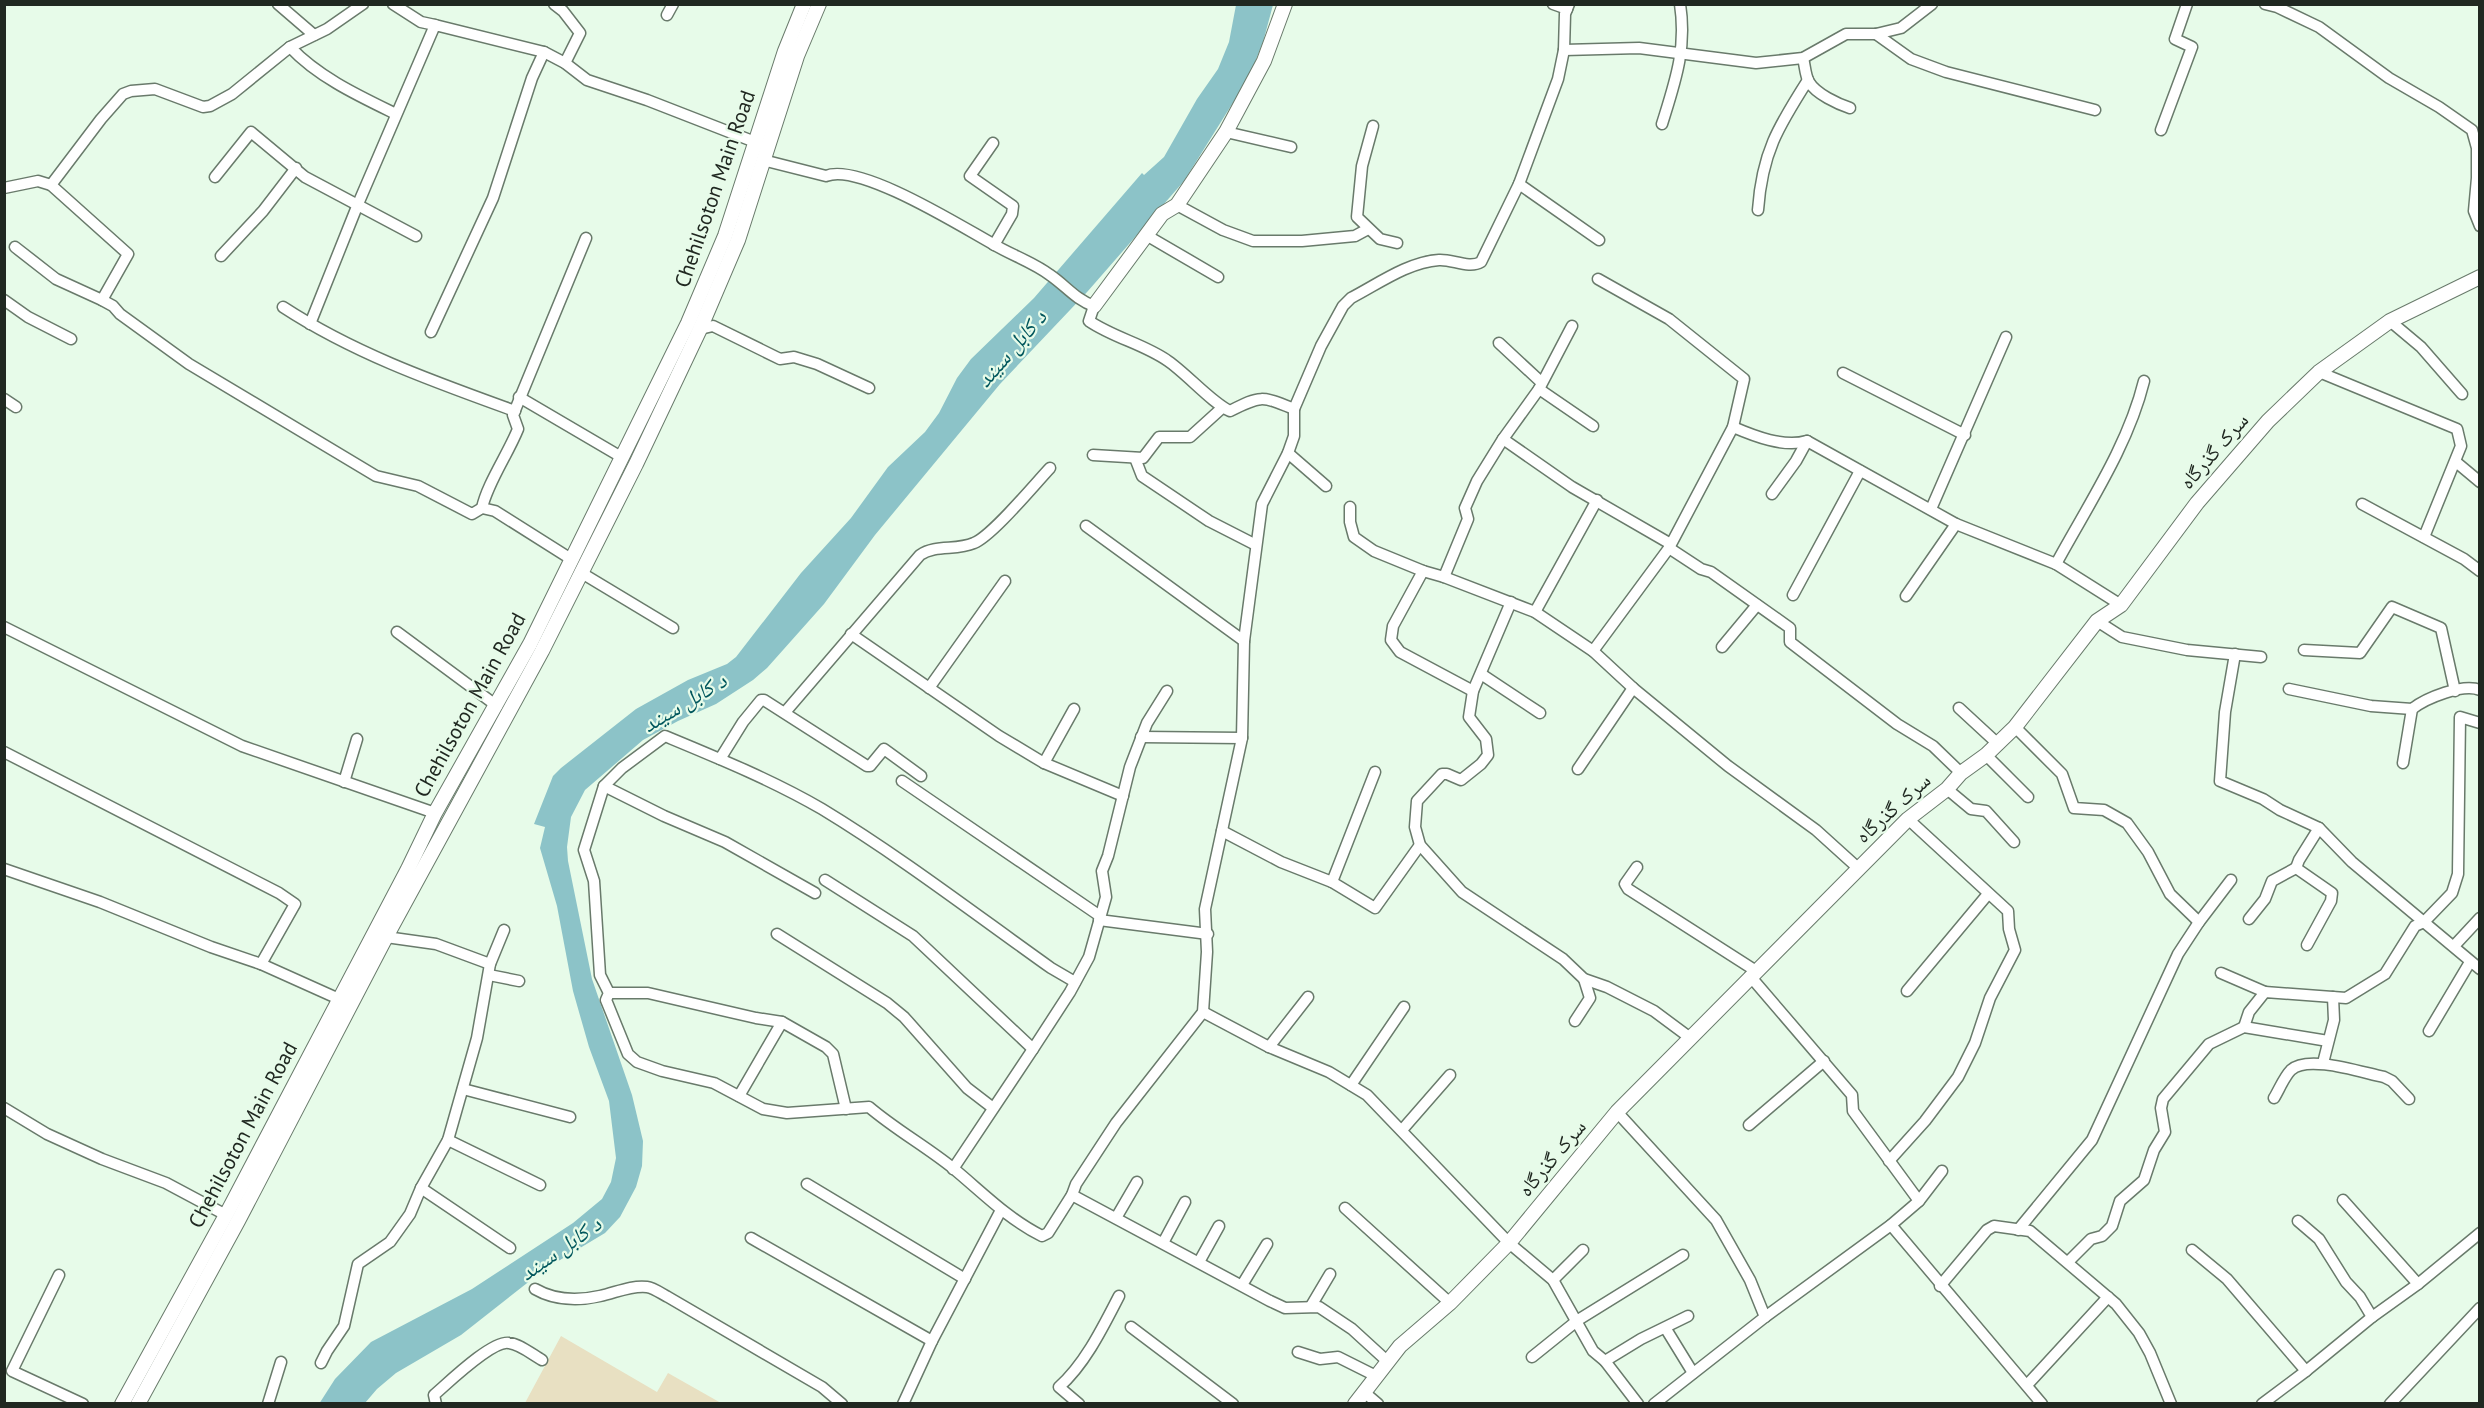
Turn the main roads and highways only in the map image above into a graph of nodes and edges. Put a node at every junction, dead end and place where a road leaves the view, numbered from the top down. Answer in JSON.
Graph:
{"nodes":[{"id":1,"x":804,"y":4,"type":"edge"},
{"id":2,"x":819,"y":4,"type":"edge"},
{"id":3,"x":1285,"y":4,"type":"edge"},
{"id":4,"x":2480,"y":278,"type":"edge"},
{"id":5,"x":1089,"y":304,"type":"road end"},
{"id":6,"x":122,"y":1404,"type":"edge"},
{"id":7,"x":138,"y":1404,"type":"edge"},
{"id":8,"x":1355,"y":1404,"type":"edge"}],
"edges":[{"from":1,"to":6,"type":"main road","name":"Chehilsoton Main Road"},
{"from":2,"to":7,"type":"main road","name":"Chehilsoton Main Road"},
{"from":3,"to":5,"type":"main road"},
{"from":4,"to":8,"type":"main road","name":"سرک گذرگاه"}]}
